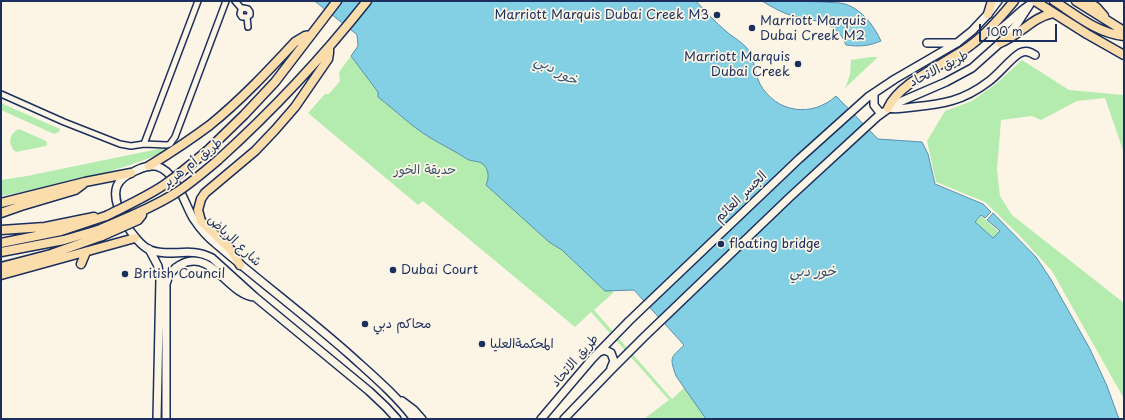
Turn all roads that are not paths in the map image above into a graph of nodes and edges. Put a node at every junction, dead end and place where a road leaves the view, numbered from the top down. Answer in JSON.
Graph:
{"nodes":[{"id":1,"x":198,"y":1,"type":"edge"},
{"id":2,"x":226,"y":1,"type":"edge"},
{"id":3,"x":236,"y":1,"type":"edge"},
{"id":4,"x":338,"y":1,"type":"edge"},
{"id":5,"x":367,"y":1,"type":"edge"},
{"id":6,"x":992,"y":1,"type":"edge"},
{"id":7,"x":998,"y":1,"type":"edge"},
{"id":8,"x":1014,"y":1,"type":"edge"},
{"id":9,"x":1054,"y":1,"type":"edge"},
{"id":10,"x":1076,"y":1,"type":"edge"},
{"id":11,"x":1087,"y":1,"type":"edge"},
{"id":12,"x":1033,"y":2,"type":"edge"},
{"id":13,"x":1054,"y":13,"type":"junction"},
{"id":14,"x":988,"y":14,"type":"junction"},
{"id":15,"x":1108,"y":22,"type":"junction"},
{"id":16,"x":248,"y":27,"type":"dead end"},
{"id":17,"x":998,"y":31,"type":"dead end"},
{"id":18,"x":1124,"y":31,"type":"edge"},
{"id":19,"x":312,"y":36,"type":"junction"},
{"id":20,"x":1124,"y":36,"type":"edge"},
{"id":21,"x":957,"y":42,"type":"junction"},
{"id":22,"x":927,"y":43,"type":"dead end"},
{"id":23,"x":1000,"y":43,"type":"junction"},
{"id":24,"x":329,"y":48,"type":"junction"},
{"id":25,"x":1035,"y":55,"type":"dead end"},
{"id":26,"x":1124,"y":55,"type":"edge"},
{"id":27,"x":1,"y":94,"type":"edge"},
{"id":28,"x":874,"y":94,"type":"junction"},
{"id":29,"x":888,"y":108,"type":"junction"},
{"id":30,"x":881,"y":114,"type":"junction"},
{"id":31,"x":144,"y":144,"type":"junction"},
{"id":32,"x":149,"y":166,"type":"junction"},
{"id":33,"x":131,"y":173,"type":"junction"},
{"id":34,"x":85,"y":182,"type":"junction"},
{"id":35,"x":1,"y":203,"type":"edge"},
{"id":36,"x":1,"y":213,"type":"edge"},
{"id":37,"x":103,"y":217,"type":"junction"},
{"id":38,"x":1,"y":230,"type":"edge"},
{"id":39,"x":100,"y":233,"type":"junction"},
{"id":40,"x":135,"y":238,"type":"junction"},
{"id":41,"x":1,"y":243,"type":"edge"},
{"id":42,"x":149,"y":249,"type":"junction"},
{"id":43,"x":1,"y":252,"type":"edge"},
{"id":44,"x":86,"y":252,"type":"junction"},
{"id":45,"x":81,"y":264,"type":"dead end"},
{"id":46,"x":240,"y":265,"type":"junction"},
{"id":47,"x":1,"y":267,"type":"edge"},
{"id":48,"x":1,"y":275,"type":"edge"},
{"id":49,"x":256,"y":297,"type":"junction"},
{"id":50,"x":628,"y":321,"type":"joint"},
{"id":51,"x":598,"y":352,"type":"junction"},
{"id":52,"x":610,"y":370,"type":"junction"},
{"id":53,"x":397,"y":399,"type":"junction"},
{"id":54,"x":554,"y":404,"type":"junction"},
{"id":55,"x":386,"y":407,"type":"junction"},
{"id":56,"x":162,"y":417,"type":"edge"},
{"id":57,"x":392,"y":419,"type":"edge"},
{"id":58,"x":397,"y":419,"type":"edge"},
{"id":59,"x":414,"y":419,"type":"edge"},
{"id":60,"x":422,"y":419,"type":"edge"},
{"id":61,"x":534,"y":419,"type":"edge"},
{"id":62,"x":541,"y":419,"type":"edge"},
{"id":63,"x":564,"y":419,"type":"edge"}],
"edges":[{"from":1,"to":31,"type":"street"},
{"from":2,"to":31,"type":"street"},
{"from":3,"to":16,"type":"street"},
{"from":4,"to":19,"type":"main road","name":"طريق أم هرير"},
{"from":5,"to":24,"type":"main road","name":"طريق أم هرير"},
{"from":6,"to":14,"type":"main road"},
{"from":7,"to":14,"type":"main road","name":"طريق الاتحاد"},
{"from":8,"to":29,"type":"main road"},
{"from":9,"to":20,"type":"main road"},
{"from":10,"to":15,"type":"main road"},
{"from":11,"to":15,"type":"main road"},
{"from":12,"to":13,"type":"main road"},
{"from":12,"to":17,"type":"main road"},
{"from":12,"to":23,"type":"main road","name":"طريق الاتحاد"},
{"from":13,"to":23,"type":"main road"},
{"from":13,"to":26,"type":"main road"},
{"from":14,"to":21,"type":"main road","name":"طريق الاتحاد"},
{"from":15,"to":18,"type":"main road"},
{"from":19,"to":32,"type":"main road"},
{"from":19,"to":37,"type":"main road","name":"طريق أم هرير","bridge":true},
{"from":21,"to":22,"type":"main road"},
{"from":21,"to":28,"type":"main road","name":"طريق الاتحاد"},
{"from":23,"to":29,"type":"main road","name":"طريق الاتحاد"},
{"from":24,"to":39,"type":"main road","name":"طريق أم هرير","bridge":true},
{"from":24,"to":46,"type":"main road"},
{"from":25,"to":29,"type":"main road"},
{"from":27,"to":31,"type":"street"},
{"from":28,"to":30,"type":"main road"},
{"from":28,"to":50,"type":"main road","name":"الجسر العائم"},
{"from":29,"to":30,"type":"main road","name":"طريق الاتحاد"},
{"from":30,"to":52,"type":"main road"},
{"from":32,"to":33,"type":"main road","name":"شارع الرياض"},
{"from":32,"to":46,"type":"main road","name":"شارع الرياض"},
{"from":33,"to":34,"type":"main road"},
{"from":33,"to":40,"type":"main road","name":"شارع الرياض"},
{"from":34,"to":35,"type":"main road"},
{"from":34,"to":36,"type":"main road"},
{"from":37,"to":38,"type":"main road"},
{"from":37,"to":41,"type":"main road","name":"طريق أم هرير"},
{"from":39,"to":43,"type":"main road"},
{"from":39,"to":47,"type":"main road"},
{"from":40,"to":42,"type":"main road","name":"شارع الرياض"},
{"from":40,"to":44,"type":"main road"},
{"from":42,"to":49,"type":"main road","name":"شارع الرياض"},
{"from":42,"to":56,"type":"main road"},
{"from":44,"to":45,"type":"main road"},
{"from":44,"to":48,"type":"main road"},
{"from":46,"to":53,"type":"main road","name":"شارع الرياض"},
{"from":49,"to":55,"type":"main road","name":"شارع الرياض"},
{"from":49,"to":56,"type":"main road"},
{"from":50,"to":51,"type":"main road","name":"طريق الاتحاد"},
{"from":51,"to":52,"type":"main road"},
{"from":51,"to":54,"type":"main road","name":"طريق الاتحاد"},
{"from":52,"to":63,"type":"main road"},
{"from":53,"to":59,"type":"main road","name":"شارع الرياض"},
{"from":53,"to":60,"type":"main road"},
{"from":54,"to":61,"type":"main road"},
{"from":54,"to":62,"type":"main road","name":"طريق الاتحاد"},
{"from":55,"to":57,"type":"main road"},
{"from":55,"to":58,"type":"main road","name":"شارع الرياض"}]}
